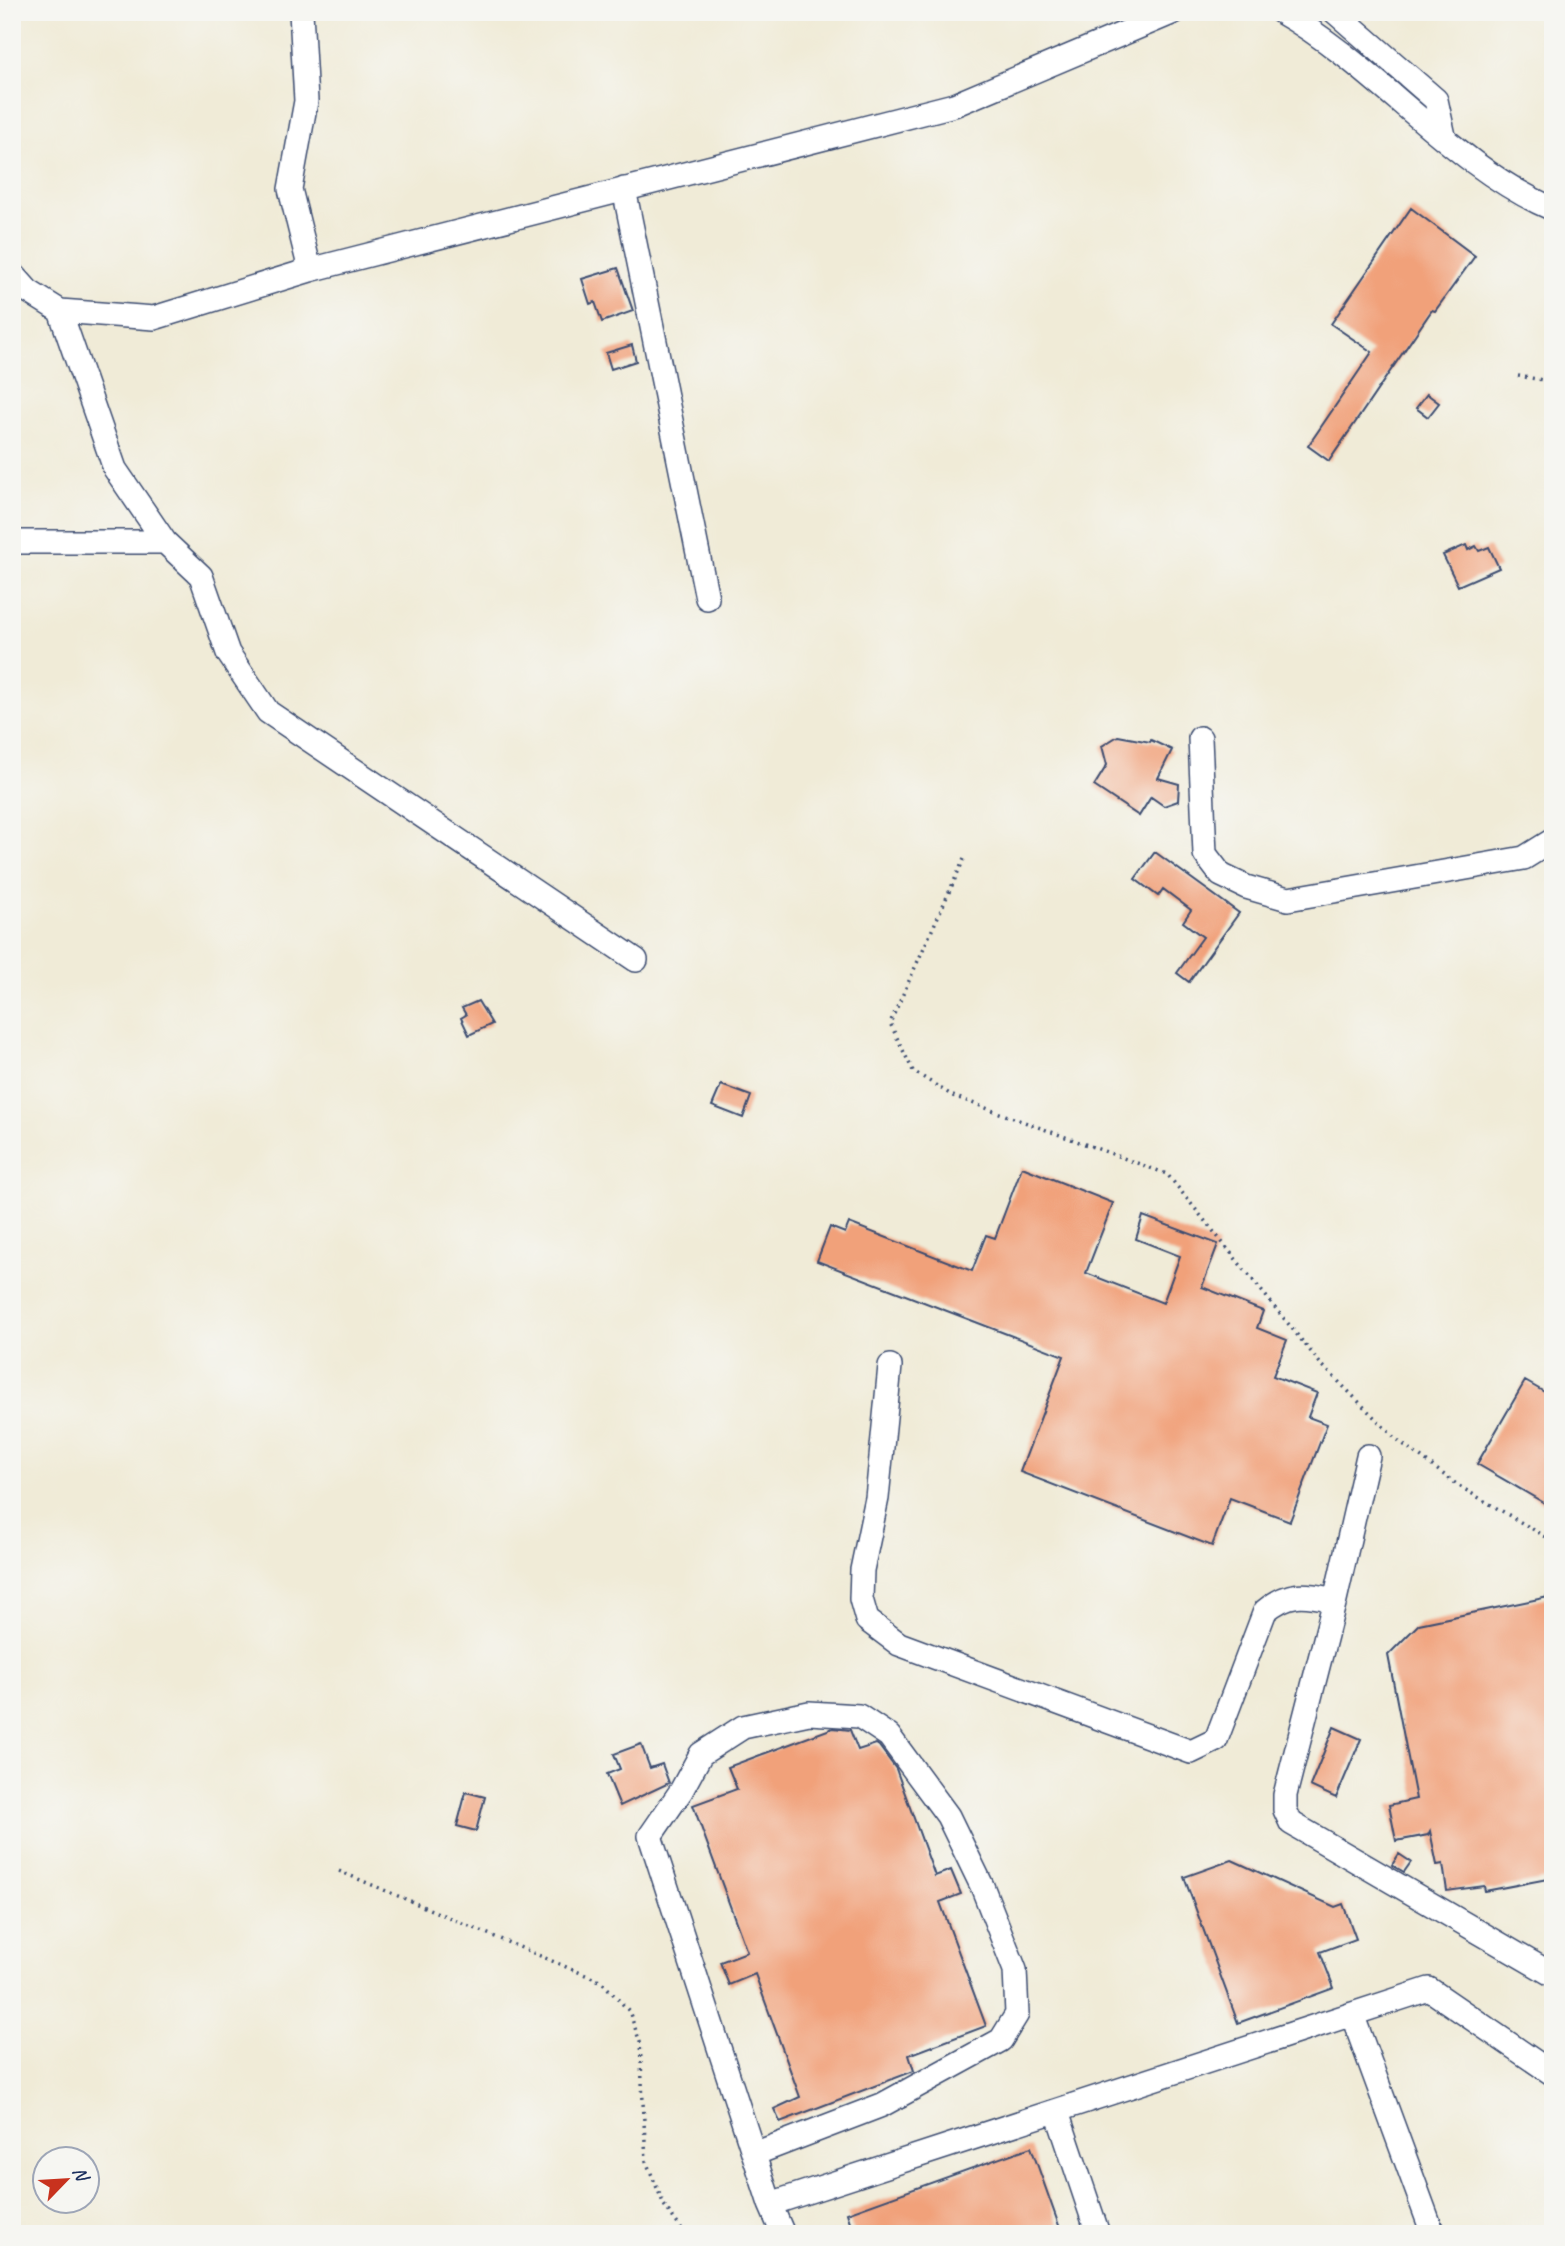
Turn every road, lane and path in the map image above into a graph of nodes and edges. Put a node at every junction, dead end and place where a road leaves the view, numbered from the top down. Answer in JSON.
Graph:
{"nodes":[{"id":1,"x":301,"y":12,"type":"edge"},
{"id":2,"x":1174,"y":12,"type":"edge"},
{"id":3,"x":1282,"y":12,"type":"edge"},
{"id":4,"x":1335,"y":12,"type":"edge"},
{"id":5,"x":1444,"y":136,"type":"junction"},
{"id":6,"x":624,"y":189,"type":"junction"},
{"id":7,"x":1553,"y":209,"type":"edge"},
{"id":8,"x":310,"y":270,"type":"junction"},
{"id":9,"x":12,"y":273,"type":"edge"},
{"id":10,"x":60,"y":311,"type":"junction"},
{"id":11,"x":1518,"y":376,"type":"dead end"},
{"id":12,"x":1553,"y":378,"type":"edge"},
{"id":13,"x":12,"y":542,"type":"edge"},
{"id":14,"x":165,"y":542,"type":"junction"},
{"id":15,"x":707,"y":598,"type":"dead end"},
{"id":16,"x":1200,"y":738,"type":"dead end"},
{"id":17,"x":1553,"y":840,"type":"edge"},
{"id":18,"x":964,"y":859,"type":"dead end"},
{"id":19,"x":636,"y":960,"type":"dead end"},
{"id":20,"x":890,"y":1366,"type":"dead end"},
{"id":21,"x":1368,"y":1456,"type":"dead end"},
{"id":22,"x":1553,"y":1541,"type":"edge"},
{"id":23,"x":1335,"y":1600,"type":"junction"},
{"id":24,"x":339,"y":1871,"type":"dead end"},
{"id":25,"x":1552,"y":1975,"type":"edge"},
{"id":26,"x":1352,"y":2014,"type":"junction"},
{"id":27,"x":1553,"y":2074,"type":"edge"},
{"id":28,"x":1058,"y":2112,"type":"junction"},
{"id":29,"x":754,"y":2154,"type":"junction"},
{"id":30,"x":770,"y":2204,"type":"junction"},
{"id":31,"x":685,"y":2234,"type":"edge"},
{"id":32,"x":783,"y":2234,"type":"edge"},
{"id":33,"x":1098,"y":2234,"type":"edge"},
{"id":34,"x":1433,"y":2234,"type":"edge"}],
"edges":[{"from":1,"to":8,"type":"street"},
{"from":2,"to":6,"type":"street"},
{"from":3,"to":5,"type":"street"},
{"from":4,"to":5,"type":"street"},
{"from":5,"to":7,"type":"street"},
{"from":6,"to":8,"type":"street"},
{"from":6,"to":15,"type":"street"},
{"from":8,"to":10,"type":"street"},
{"from":9,"to":10,"type":"street"},
{"from":10,"to":14,"type":"street"},
{"from":11,"to":12,"type":"path"},
{"from":13,"to":14,"type":"street"},
{"from":14,"to":19,"type":"street"},
{"from":16,"to":17,"type":"street"},
{"from":18,"to":22,"type":"path"},
{"from":20,"to":23,"type":"street"},
{"from":21,"to":23,"type":"street"},
{"from":23,"to":25,"type":"street"},
{"from":24,"to":31,"type":"path"},
{"from":26,"to":27,"type":"street"},
{"from":26,"to":28,"type":"street"},
{"from":26,"to":34,"type":"street"},
{"from":28,"to":30,"type":"street"},
{"from":28,"to":33,"type":"street"},
{"from":29,"to":29,"type":"street"},
{"from":29,"to":30,"type":"street"},
{"from":30,"to":32,"type":"street"}]}
